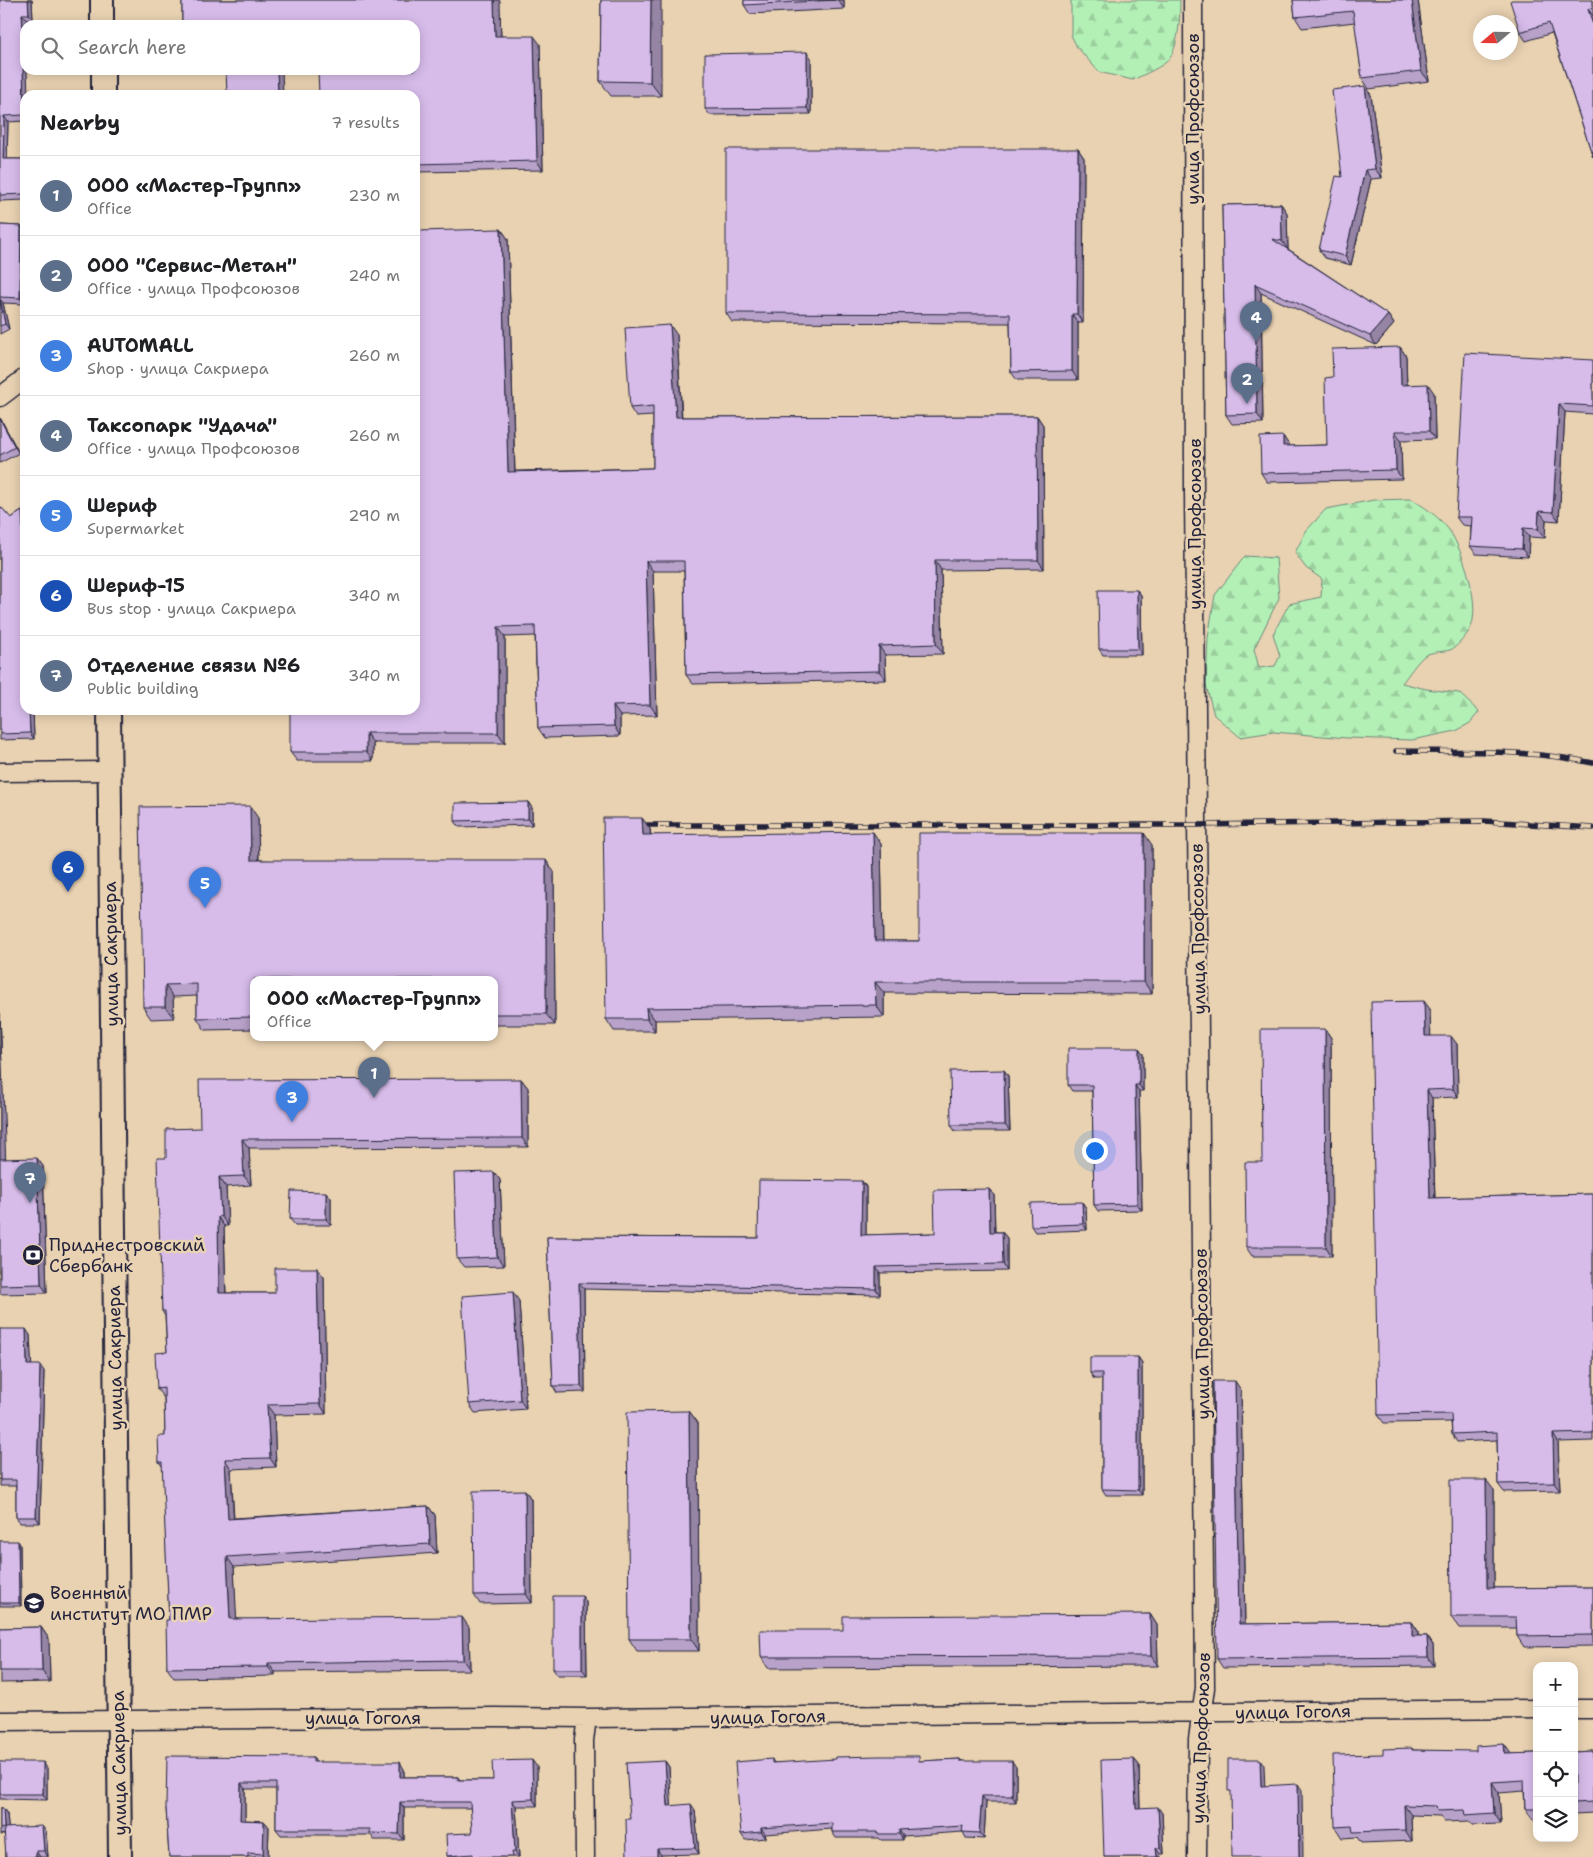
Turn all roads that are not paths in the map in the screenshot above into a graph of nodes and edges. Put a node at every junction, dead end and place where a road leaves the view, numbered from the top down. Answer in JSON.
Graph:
{"nodes":[{"id":1,"x":102,"y":0,"type":"edge"},
{"id":2,"x":1193,"y":0,"type":"edge"},
{"id":3,"x":102,"y":20,"type":"edge"},
{"id":4,"x":103,"y":75,"type":"edge"},
{"id":5,"x":103,"y":90,"type":"edge"},
{"id":6,"x":20,"y":382,"type":"edge"},
{"id":7,"x":0,"y":397,"type":"edge"},
{"id":8,"x":109,"y":715,"type":"edge"},
{"id":9,"x":110,"y":771,"type":"junction"},
{"id":10,"x":0,"y":772,"type":"edge"},
{"id":11,"x":1533,"y":1709,"type":"edge"},
{"id":12,"x":1578,"y":1709,"type":"edge"},
{"id":13,"x":1593,"y":1709,"type":"edge"},
{"id":14,"x":1200,"y":1713,"type":"junction"},
{"id":15,"x":587,"y":1718,"type":"junction"},
{"id":16,"x":119,"y":1720,"type":"junction"},
{"id":17,"x":0,"y":1721,"type":"edge"},
{"id":18,"x":120,"y":1857,"type":"edge"},
{"id":19,"x":585,"y":1857,"type":"edge"},
{"id":20,"x":1197,"y":1857,"type":"edge"}],
"edges":[{"from":1,"to":3,"type":"street"},
{"from":2,"to":14,"type":"street","name":"улица Профсоюзов"},
{"from":4,"to":5,"type":"street"},
{"from":6,"to":7,"type":"street"},
{"from":8,"to":9,"type":"street","name":"улица Сакриера"},
{"from":9,"to":10,"type":"street"},
{"from":9,"to":16,"type":"street","name":"улица Сакриера"},
{"from":11,"to":14,"type":"street","name":"улица Гоголя"},
{"from":12,"to":13,"type":"street"},
{"from":14,"to":15,"type":"street","name":"улица Гоголя"},
{"from":14,"to":20,"type":"street","name":"улица Профсоюзов"},
{"from":15,"to":16,"type":"street","name":"улица Гоголя"},
{"from":15,"to":19,"type":"street"},
{"from":16,"to":17,"type":"street","name":"улица Гоголя"},
{"from":16,"to":18,"type":"street","name":"улица Сакриера"}]}
